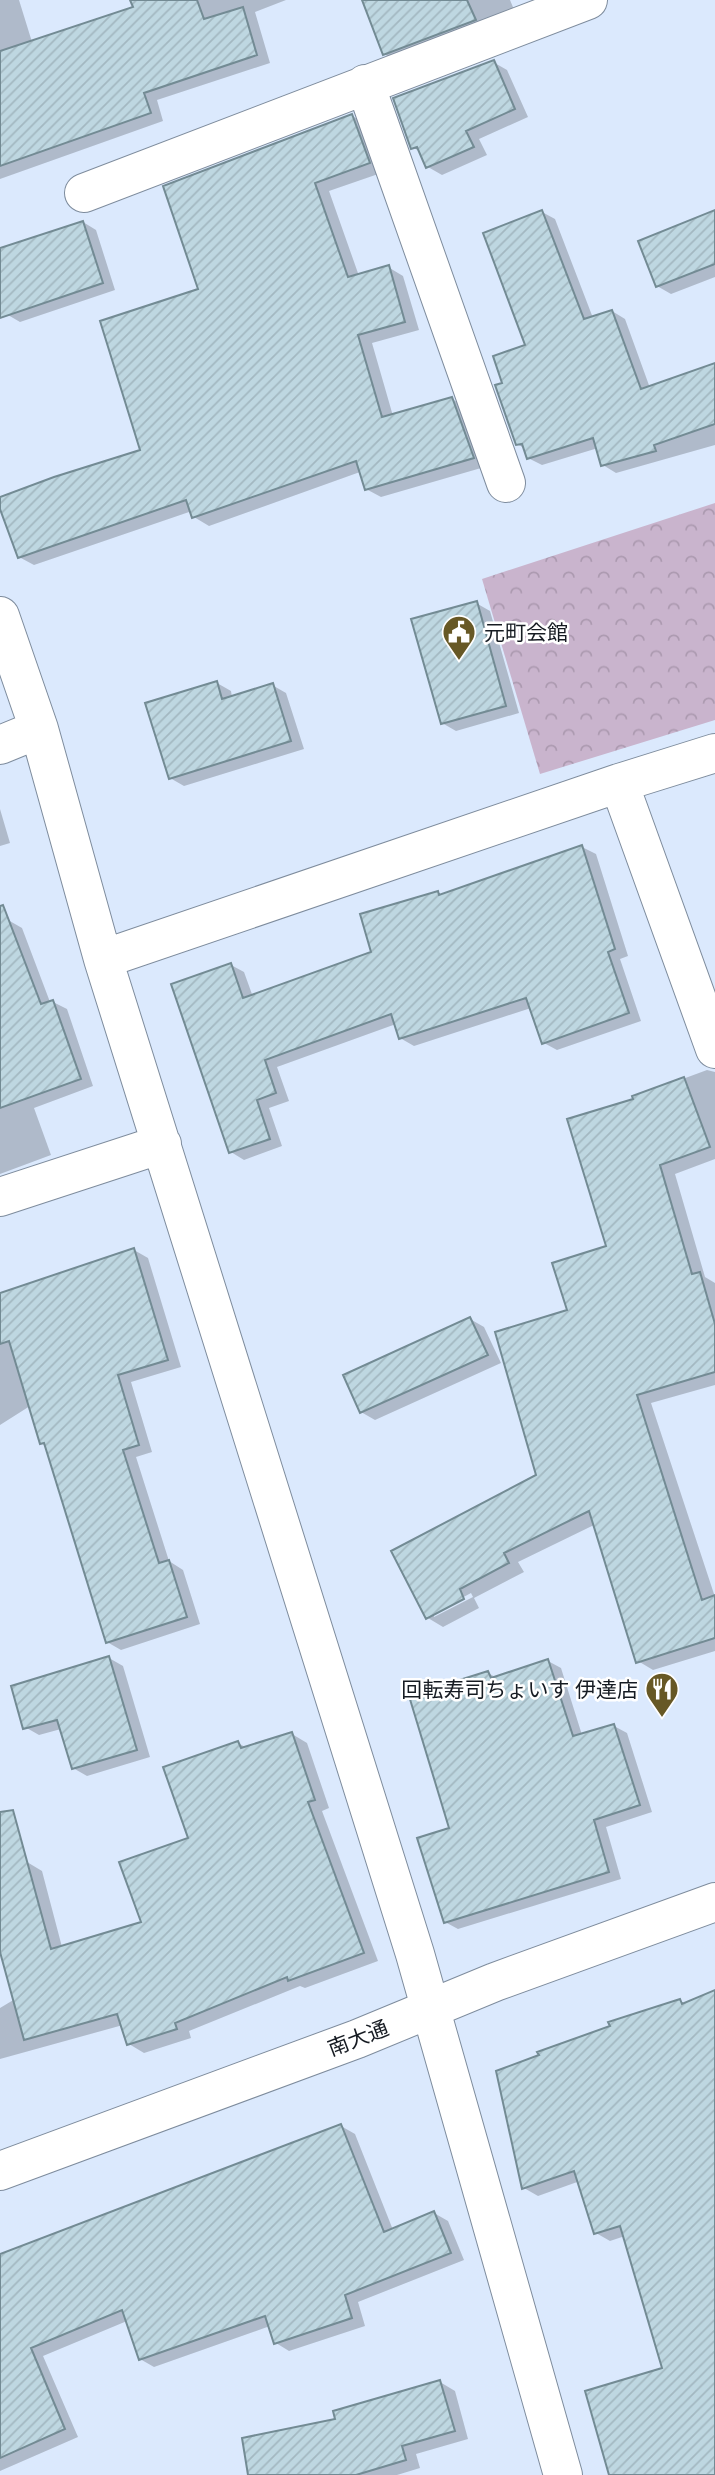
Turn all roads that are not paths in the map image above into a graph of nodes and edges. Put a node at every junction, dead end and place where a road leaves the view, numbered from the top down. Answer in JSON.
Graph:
{"nodes":[{"id":1,"x":588,"y":0,"type":"edge"},
{"id":2,"x":365,"y":84,"type":"junction"},
{"id":3,"x":84,"y":193,"type":"dead end"},
{"id":4,"x":506,"y":482,"type":"dead end"},
{"id":5,"x":0,"y":616,"type":"edge"},
{"id":6,"x":39,"y":729,"type":"junction"},
{"id":7,"x":0,"y":745,"type":"edge"},
{"id":8,"x":715,"y":753,"type":"edge"},
{"id":9,"x":619,"y":783,"type":"junction"},
{"id":10,"x":103,"y":959,"type":"junction"},
{"id":11,"x":715,"y":1049,"type":"edge"},
{"id":12,"x":162,"y":1144,"type":"junction"},
{"id":13,"x":0,"y":1197,"type":"edge"},
{"id":14,"x":715,"y":1902,"type":"edge"},
{"id":15,"x":430,"y":2010,"type":"junction"},
{"id":16,"x":0,"y":2171,"type":"edge"},
{"id":17,"x":563,"y":2475,"type":"edge"}],
"edges":[{"from":1,"to":2,"type":"street"},
{"from":2,"to":3,"type":"street"},
{"from":2,"to":4,"type":"street"},
{"from":5,"to":6,"type":"street"},
{"from":6,"to":7,"type":"street"},
{"from":6,"to":10,"type":"street"},
{"from":8,"to":9,"type":"street"},
{"from":9,"to":10,"type":"street"},
{"from":9,"to":11,"type":"street"},
{"from":10,"to":12,"type":"street"},
{"from":12,"to":13,"type":"street"},
{"from":12,"to":15,"type":"street"},
{"from":14,"to":15,"type":"street","name":"南大通"},
{"from":15,"to":16,"type":"street","name":"南大通"},
{"from":15,"to":17,"type":"street"}]}
